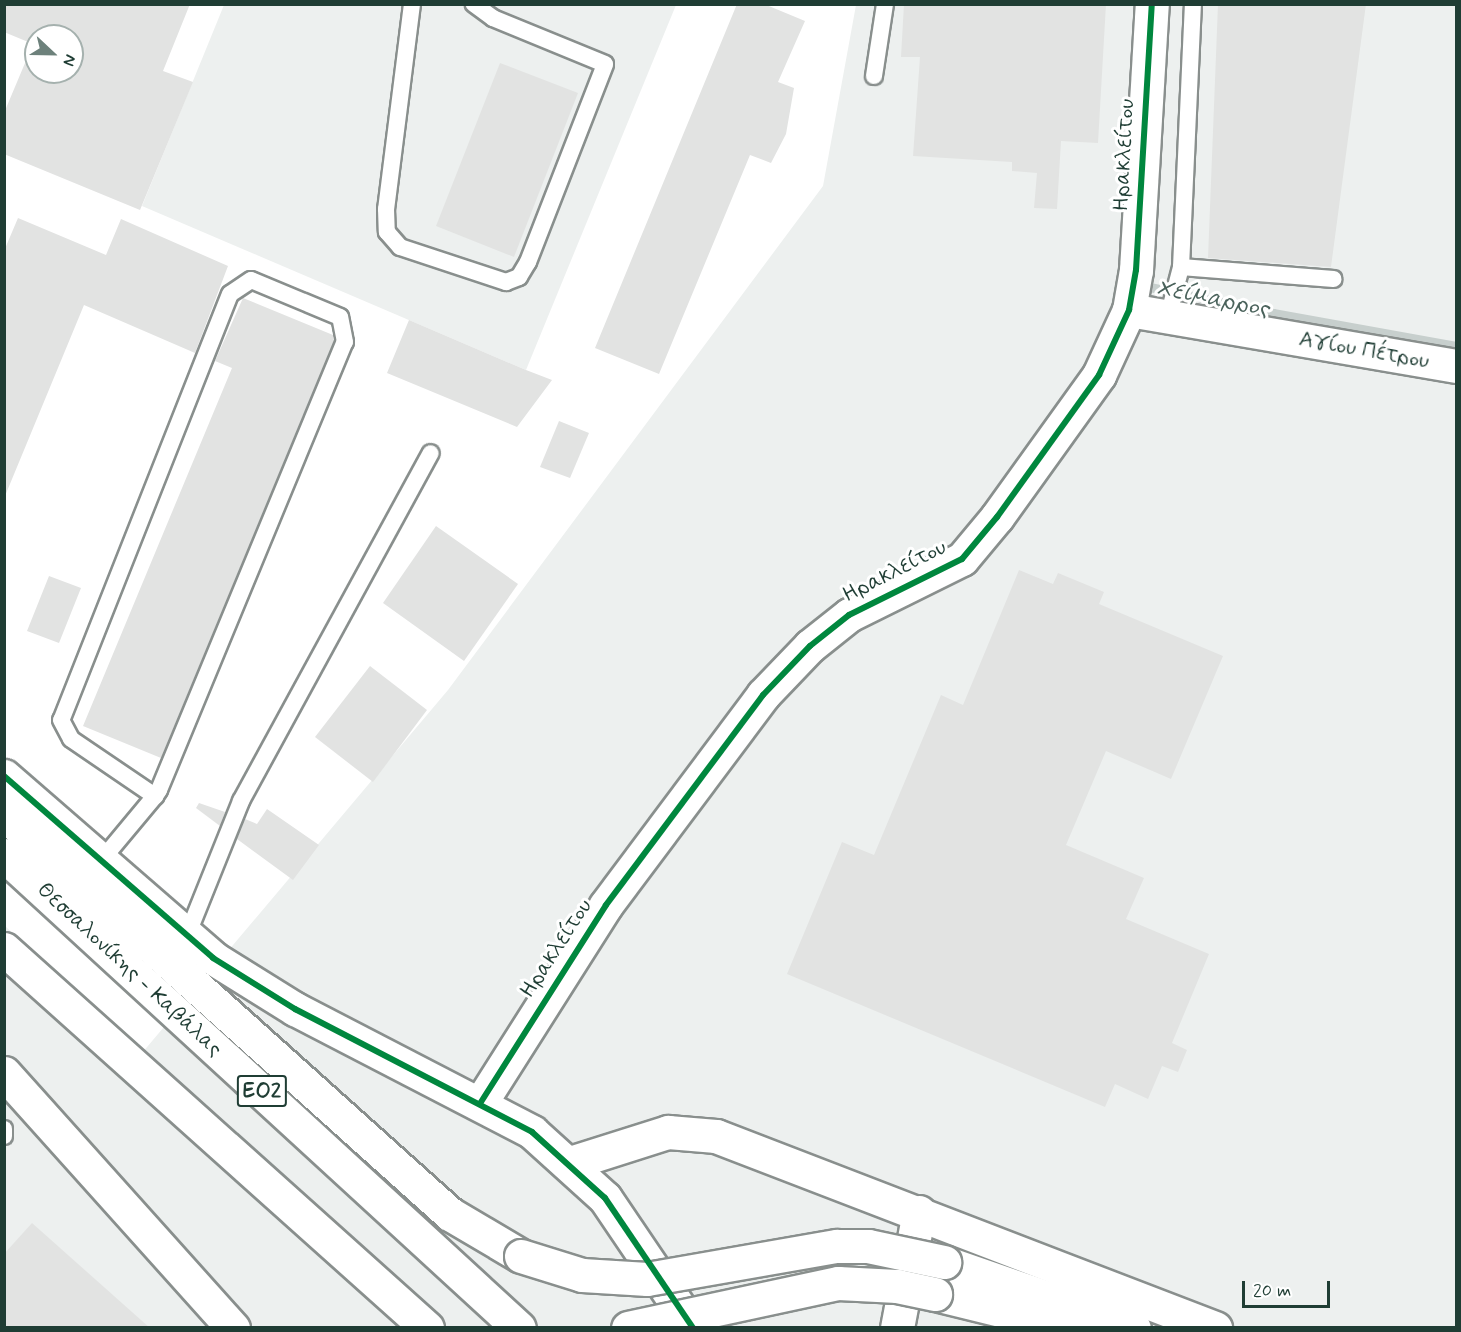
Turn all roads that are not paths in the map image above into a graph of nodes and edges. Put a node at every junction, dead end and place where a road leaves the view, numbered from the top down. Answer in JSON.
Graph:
{"nodes":[{"id":1,"x":412,"y":4,"type":"edge"},
{"id":2,"x":474,"y":4,"type":"edge"},
{"id":3,"x":885,"y":4,"type":"edge"},
{"id":4,"x":1152,"y":4,"type":"edge"},
{"id":5,"x":1193,"y":4,"type":"edge"},
{"id":6,"x":874,"y":76,"type":"dead end"},
{"id":7,"x":1181,"y":267,"type":"junction"},
{"id":8,"x":1334,"y":279,"type":"dead end"},
{"id":9,"x":1129,"y":310,"type":"junction"},
{"id":10,"x":1168,"y":317,"type":"junction"},
{"id":11,"x":1456,"y":366,"type":"edge"},
{"id":12,"x":432,"y":453,"type":"dead end"},
{"id":13,"x":4,"y":776,"type":"edge"},
{"id":14,"x":155,"y":796,"type":"junction"},
{"id":15,"x":4,"y":813,"type":"edge"},
{"id":16,"x":4,"y":855,"type":"edge"},
{"id":17,"x":100,"y":862,"type":"junction"},
{"id":18,"x":186,"y":938,"type":"junction"},
{"id":19,"x":4,"y":949,"type":"edge"},
{"id":20,"x":4,"y":1073,"type":"edge"},
{"id":21,"x":481,"y":1102,"type":"junction"},
{"id":22,"x":4,"y":1129,"type":"edge"},
{"id":23,"x":4,"y":1136,"type":"edge"},
{"id":24,"x":570,"y":1163,"type":"junction"},
{"id":25,"x":919,"y":1212,"type":"junction"},
{"id":26,"x":233,"y":1328,"type":"edge"},
{"id":27,"x":427,"y":1328,"type":"edge"},
{"id":28,"x":519,"y":1328,"type":"edge"},
{"id":29,"x":628,"y":1328,"type":"edge"},
{"id":30,"x":693,"y":1328,"type":"edge"},
{"id":31,"x":897,"y":1328,"type":"edge"},
{"id":32,"x":1073,"y":1328,"type":"edge"},
{"id":33,"x":1134,"y":1328,"type":"edge"},
{"id":34,"x":1215,"y":1328,"type":"edge"}],
"edges":[{"from":1,"to":2,"type":"lane"},
{"from":3,"to":6,"type":"lane"},
{"from":4,"to":9,"type":"main road","name":"Ηρακλείτου"},
{"from":5,"to":7,"type":"lane"},
{"from":7,"to":8,"type":"lane"},
{"from":7,"to":10,"type":"lane"},
{"from":9,"to":10,"type":"main road","name":"Αγίου Πέτρου"},
{"from":9,"to":21,"type":"main road","name":"Ηρακλείτου"},
{"from":10,"to":11,"type":"main road","name":"Αγίου Πέτρου"},
{"from":12,"to":18,"type":"lane"},
{"from":13,"to":17,"type":"main road"},
{"from":14,"to":14,"type":"lane"},
{"from":14,"to":17,"type":"lane"},
{"from":15,"to":33,"type":"main road","bridge":true},
{"from":16,"to":28,"type":"main road","name":"Θεσσαλονίκης - Καβάλας","number":"ΕΟ2"},
{"from":17,"to":18,"type":"main road"},
{"from":18,"to":21,"type":"main road"},
{"from":19,"to":27,"type":"main road"},
{"from":20,"to":26,"type":"main road"},
{"from":21,"to":24,"type":"main road"},
{"from":22,"to":23,"type":"lane"},
{"from":24,"to":25,"type":"main road"},
{"from":24,"to":30,"type":"main road"},
{"from":25,"to":31,"type":"main road"},
{"from":25,"to":34,"type":"main road"},
{"from":29,"to":32,"type":"main road","bridge":true}]}
